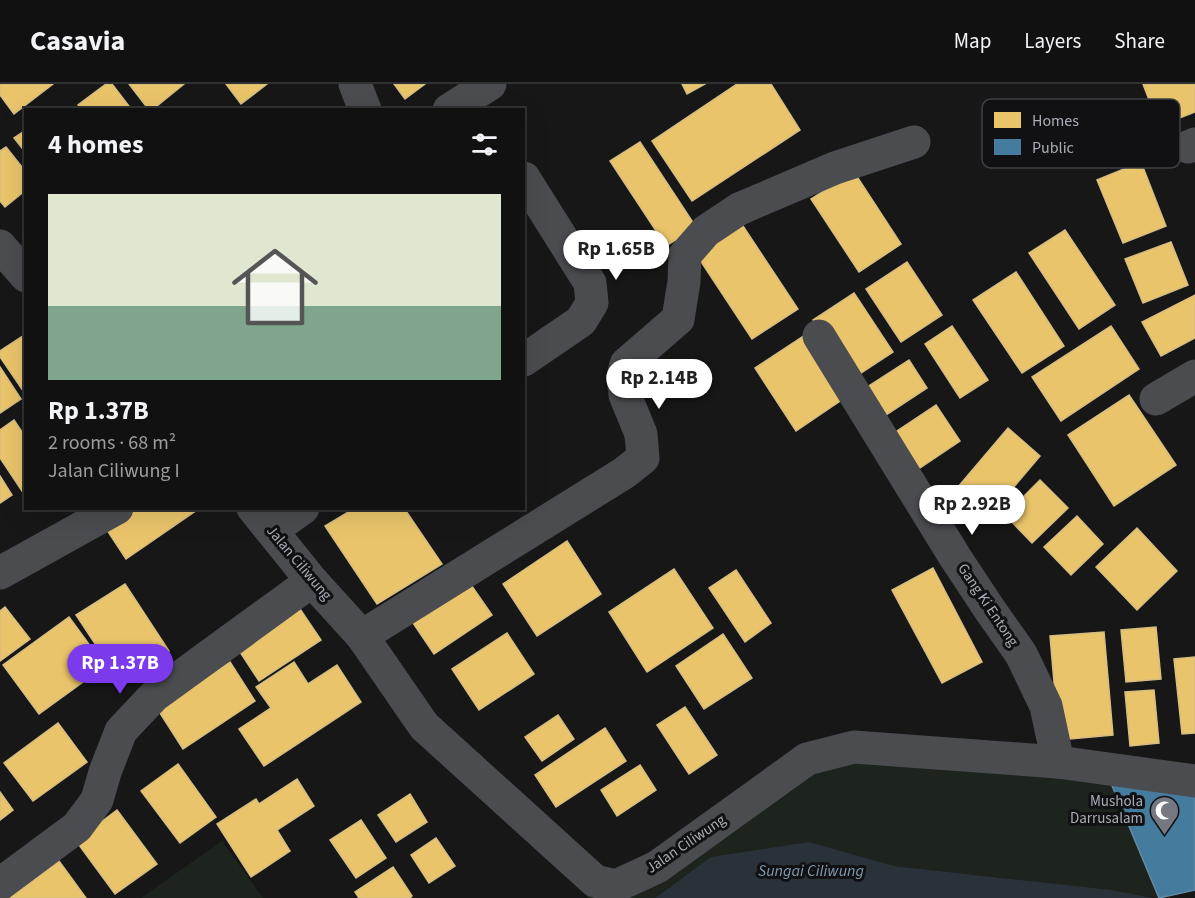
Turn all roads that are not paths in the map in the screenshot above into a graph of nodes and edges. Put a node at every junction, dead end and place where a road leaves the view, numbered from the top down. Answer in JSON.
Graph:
{"nodes":[{"id":1,"x":355,"y":84,"type":"edge"},
{"id":2,"x":490,"y":84,"type":"edge"},
{"id":3,"x":364,"y":108,"type":"edge"},
{"id":4,"x":452,"y":108,"type":"edge"},
{"id":5,"x":914,"y":142,"type":"dead end"},
{"id":6,"x":525,"y":180,"type":"edge"},
{"id":7,"x":0,"y":246,"type":"edge"},
{"id":8,"x":24,"y":274,"type":"edge"},
{"id":9,"x":819,"y":336,"type":"dead end"},
{"id":10,"x":525,"y":359,"type":"edge"},
{"id":11,"x":1195,"y":376,"type":"edge"},
{"id":12,"x":1156,"y":399,"type":"dead end"},
{"id":13,"x":113,"y":510,"type":"edge"},
{"id":14,"x":296,"y":510,"type":"edge"},
{"id":15,"x":262,"y":519,"type":"edge"},
{"id":16,"x":0,"y":573,"type":"edge"},
{"id":17,"x":312,"y":581,"type":"junction"},
{"id":18,"x":362,"y":636,"type":"junction"},
{"id":19,"x":1058,"y":762,"type":"junction"},
{"id":20,"x":1195,"y":781,"type":"edge"},
{"id":21,"x":0,"y":884,"type":"edge"},
{"id":22,"x":603,"y":891,"type":"edge"}],
"edges":[{"from":1,"to":3,"type":"street"},
{"from":2,"to":4,"type":"street"},
{"from":5,"to":18,"type":"street"},
{"from":6,"to":10,"type":"street"},
{"from":7,"to":8,"type":"street"},
{"from":9,"to":19,"type":"street","name":"Gang Ki Entong"},
{"from":11,"to":12,"type":"street"},
{"from":13,"to":16,"type":"street"},
{"from":14,"to":15,"type":"street"},
{"from":15,"to":17,"type":"street","name":"Jalan Ciliwung"},
{"from":17,"to":18,"type":"street","name":"Jalan Ciliwung"},
{"from":17,"to":21,"type":"street"},
{"from":18,"to":22,"type":"street","name":"Jalan Ciliwung"},
{"from":19,"to":20,"type":"street","name":"Jalan Ciliwung"},
{"from":19,"to":22,"type":"street","name":"Jalan Ciliwung"}]}
